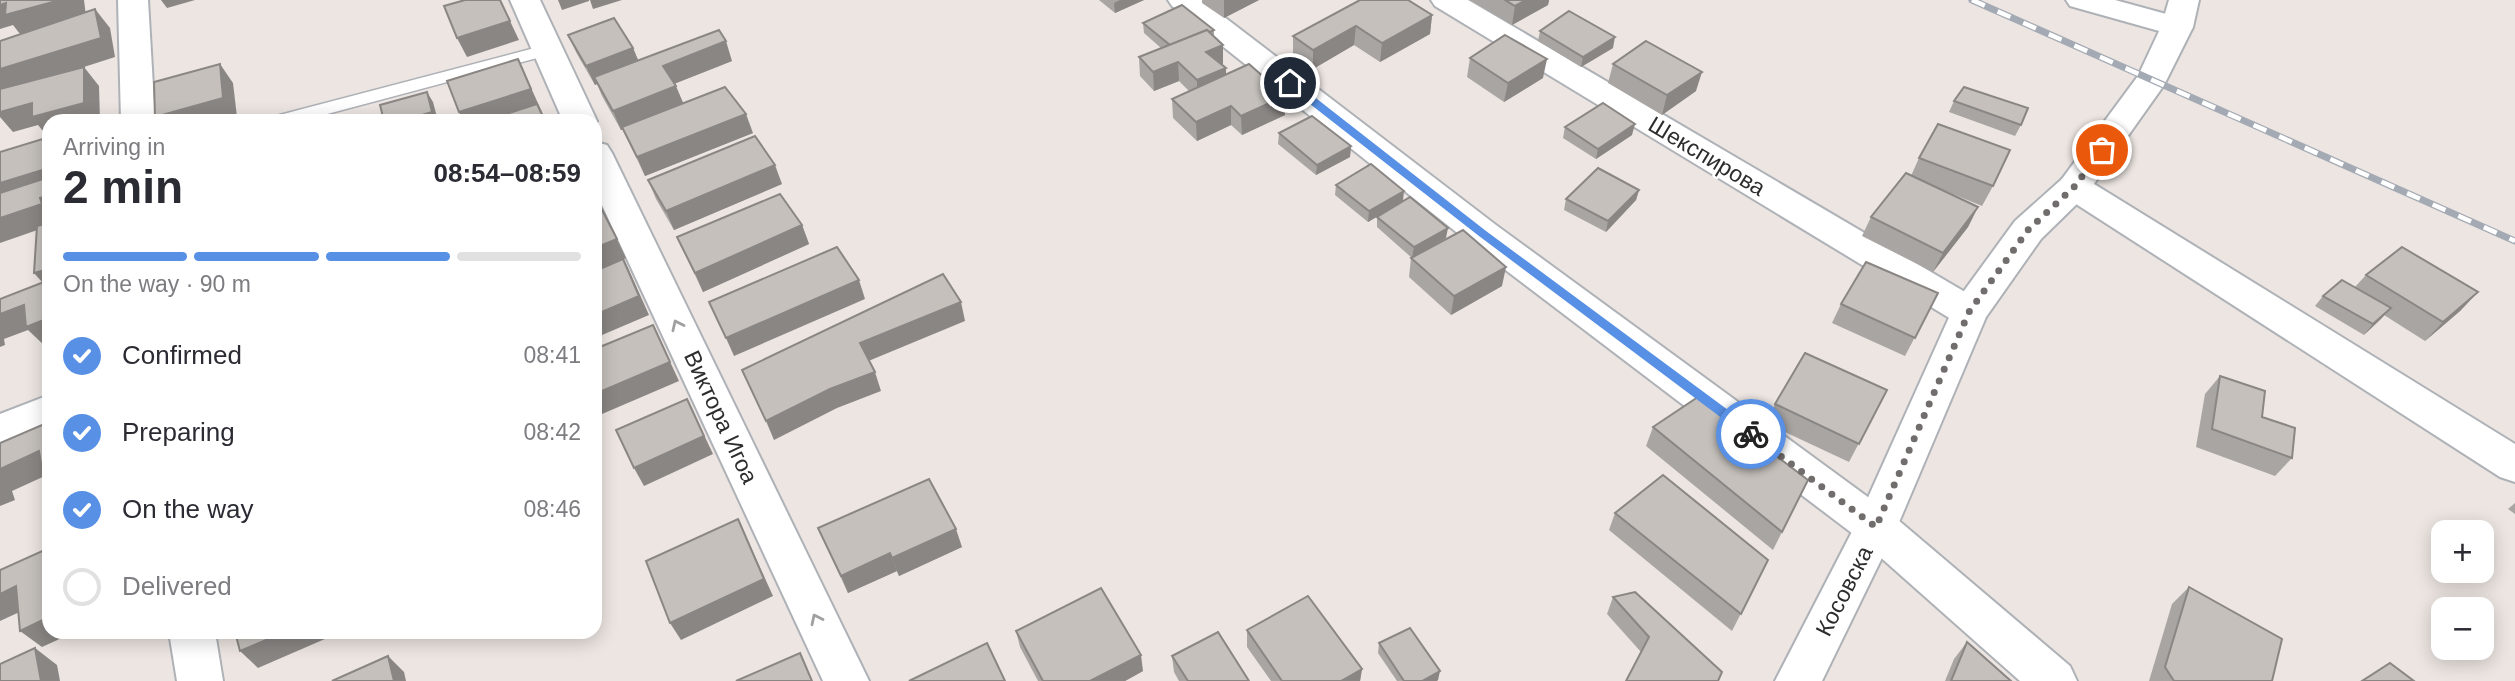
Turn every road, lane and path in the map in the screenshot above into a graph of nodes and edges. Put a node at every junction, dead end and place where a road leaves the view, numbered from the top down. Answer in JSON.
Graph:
{"nodes":[{"id":1,"x":133,"y":0,"type":"edge"},
{"id":2,"x":525,"y":0,"type":"edge"},
{"id":3,"x":1183,"y":0,"type":"edge"},
{"id":4,"x":1446,"y":0,"type":"edge"},
{"id":5,"x":2081,"y":0,"type":"edge"},
{"id":6,"x":2180,"y":13,"type":"edge"},
{"id":7,"x":546,"y":50,"type":"junction"},
{"id":8,"x":138,"y":114,"type":"edge"},
{"id":9,"x":304,"y":114,"type":"edge"},
{"id":10,"x":577,"y":114,"type":"edge"},
{"id":11,"x":602,"y":168,"type":"edge"},
{"id":12,"x":2074,"y":187,"type":"junction"},
{"id":13,"x":1969,"y":312,"type":"junction"},
{"id":14,"x":42,"y":414,"type":"edge"},
{"id":15,"x":0,"y":431,"type":"edge"},
{"id":16,"x":2515,"y":465,"type":"edge"},
{"id":17,"x":1876,"y":527,"type":"junction"},
{"id":18,"x":193,"y":639,"type":"edge"},
{"id":19,"x":200,"y":681,"type":"edge"},
{"id":20,"x":846,"y":681,"type":"edge"},
{"id":21,"x":1798,"y":681,"type":"edge"},
{"id":22,"x":2054,"y":681,"type":"edge"}],
"edges":[{"from":1,"to":8,"type":"street"},
{"from":2,"to":7,"type":"street"},
{"from":3,"to":17,"type":"street"},
{"from":4,"to":13,"type":"street","name":"Шекспирова"},
{"from":5,"to":6,"type":"street"},
{"from":6,"to":12,"type":"street","name":"Косовска"},
{"from":7,"to":9,"type":"lane"},
{"from":7,"to":10,"type":"street"},
{"from":20,"to":11,"type":"street","name":"Виктора Игоа","one_way":true},
{"from":12,"to":13,"type":"street","name":"Косовска"},
{"from":12,"to":16,"type":"street"},
{"from":13,"to":17,"type":"street","name":"Косовска"},
{"from":14,"to":15,"type":"street"},
{"from":17,"to":21,"type":"street","name":"Косовска"},
{"from":17,"to":22,"type":"street"},
{"from":18,"to":19,"type":"street"}]}
